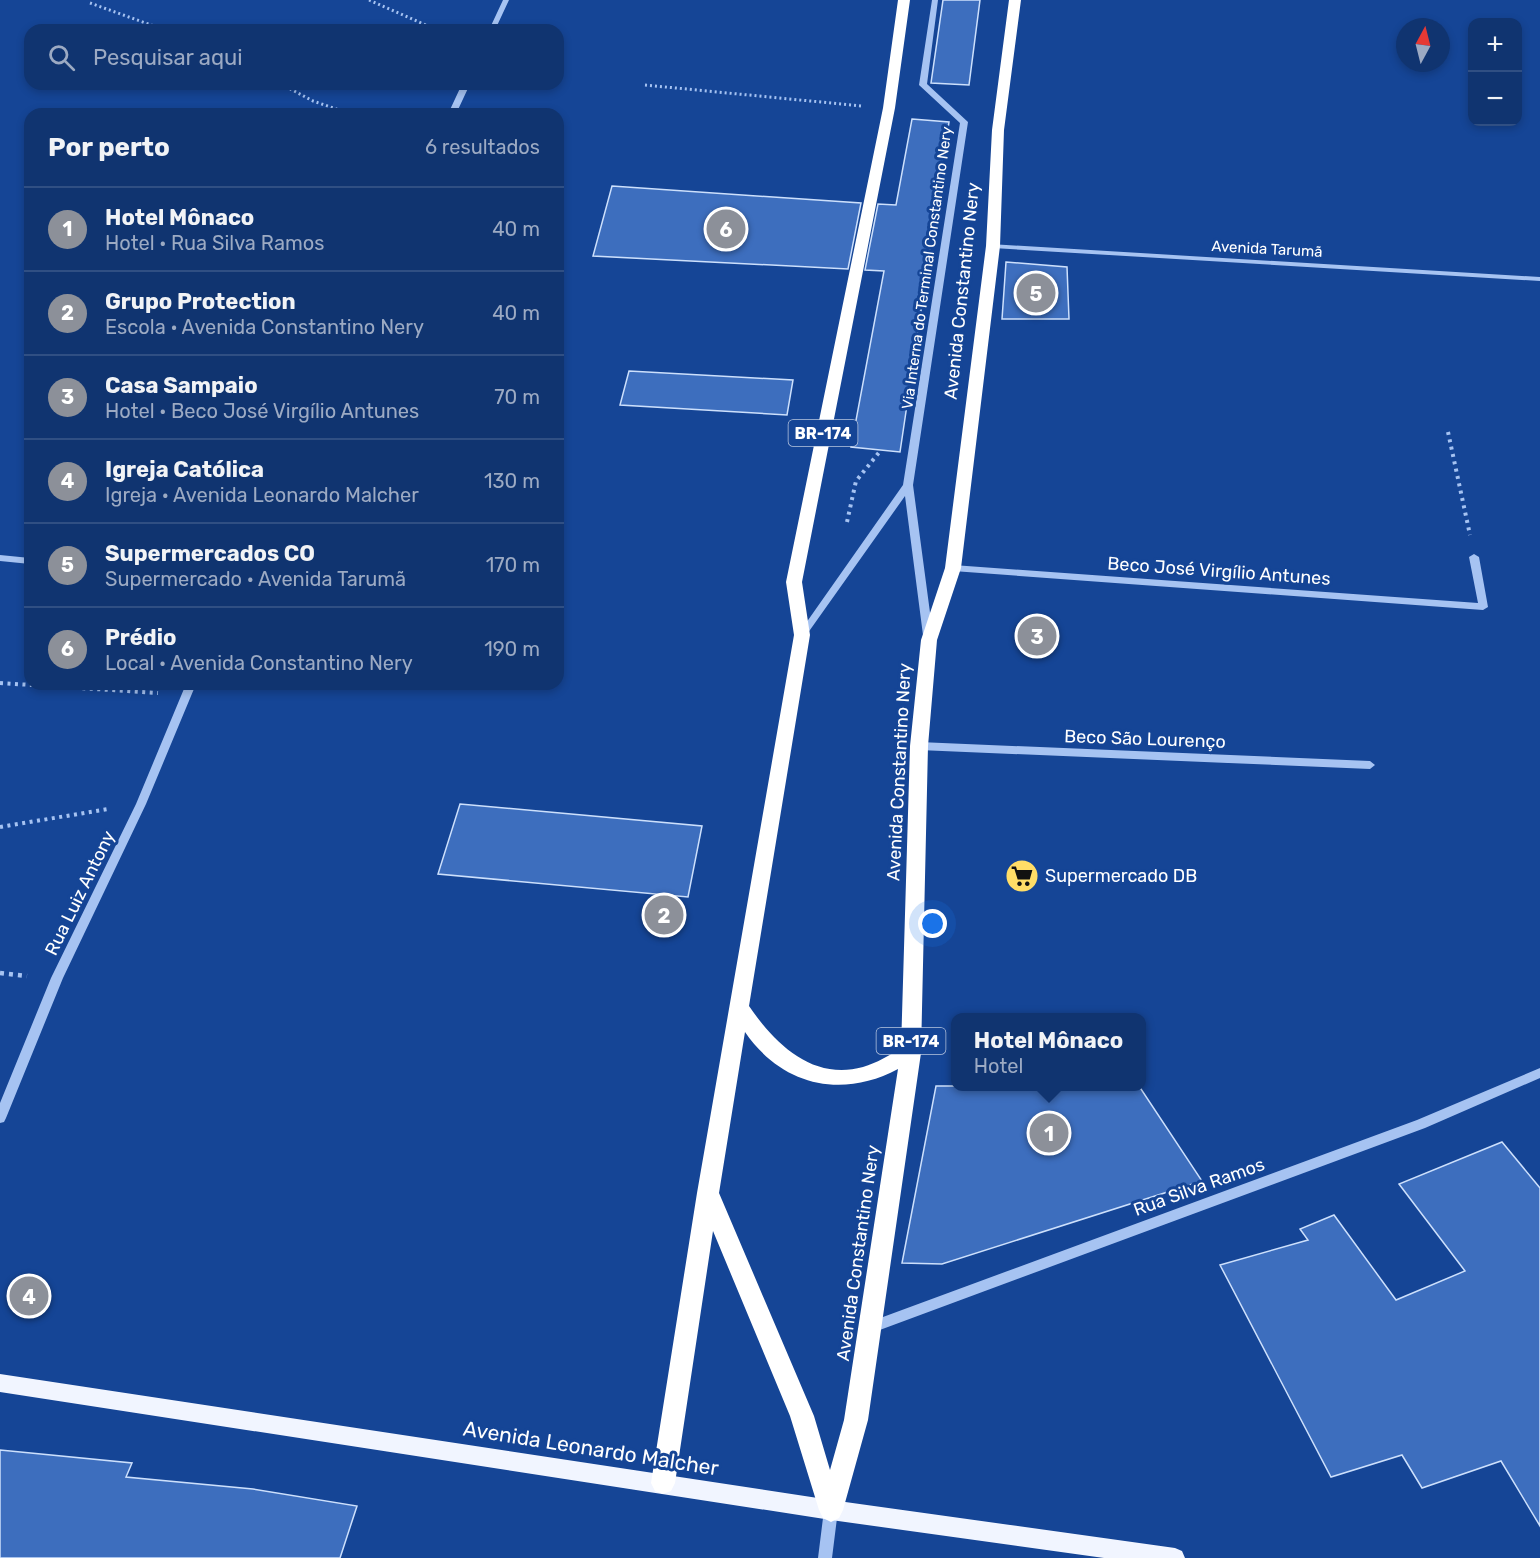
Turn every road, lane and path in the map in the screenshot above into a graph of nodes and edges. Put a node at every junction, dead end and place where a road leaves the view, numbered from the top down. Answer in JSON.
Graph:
{"nodes":[{"id":1,"x":369,"y":0,"type":"edge"},
{"id":2,"x":506,"y":0,"type":"edge"},
{"id":3,"x":904,"y":0,"type":"edge"},
{"id":4,"x":935,"y":0,"type":"edge"},
{"id":5,"x":1015,"y":0,"type":"edge"},
{"id":6,"x":90,"y":3,"type":"dead end"},
{"id":7,"x":148,"y":24,"type":"edge"},
{"id":8,"x":423,"y":24,"type":"edge"},
{"id":9,"x":495,"y":24,"type":"edge"},
{"id":10,"x":645,"y":85,"type":"dead end"},
{"id":11,"x":292,"y":90,"type":"edge"},
{"id":12,"x":463,"y":90,"type":"edge"},
{"id":13,"x":333,"y":108,"type":"edge"},
{"id":14,"x":455,"y":108,"type":"edge"},
{"id":15,"x":889,"y":108,"type":"junction"},
{"id":16,"x":993,"y":246,"type":"junction"},
{"id":17,"x":1540,"y":279,"type":"edge"},
{"id":18,"x":1448,"y":432,"type":"dead end"},
{"id":19,"x":881,"y":450,"type":"dead end"},
{"id":20,"x":908,"y":484,"type":"junction"},
{"id":21,"x":1474,"y":556,"type":"joint"},
{"id":22,"x":0,"y":558,"type":"edge"},
{"id":23,"x":855,"y":559,"type":"junction"},
{"id":24,"x":24,"y":560,"type":"edge"},
{"id":25,"x":953,"y":568,"type":"junction"},
{"id":26,"x":802,"y":635,"type":"junction"},
{"id":27,"x":929,"y":640,"type":"junction"},
{"id":28,"x":0,"y":684,"type":"edge"},
{"id":29,"x":24,"y":685,"type":"edge"},
{"id":30,"x":188,"y":690,"type":"edge"},
{"id":31,"x":919,"y":746,"type":"junction"},
{"id":32,"x":1370,"y":765,"type":"dead end"},
{"id":33,"x":141,"y":804,"type":"junction"},
{"id":34,"x":0,"y":826,"type":"edge"},
{"id":35,"x":740,"y":1008,"type":"junction"},
{"id":36,"x":910,"y":1053,"type":"junction"},
{"id":37,"x":1540,"y":1073,"type":"edge"},
{"id":38,"x":0,"y":1118,"type":"edge"},
{"id":39,"x":708,"y":1193,"type":"junction"},
{"id":40,"x":868,"y":1329,"type":"junction"},
{"id":41,"x":0,"y":1383,"type":"edge"},
{"id":42,"x":663,"y":1483,"type":"junction"},
{"id":43,"x":831,"y":1510,"type":"junction"},
{"id":44,"x":825,"y":1558,"type":"edge"},
{"id":45,"x":1175,"y":1558,"type":"edge"}],
"edges":[{"from":1,"to":8,"type":"path"},
{"from":2,"to":9,"type":"street"},
{"from":3,"to":15,"type":"highway","number":"BR-174"},
{"from":4,"to":20,"type":"street","name":"Via Interna do Terminal Constantino Nery"},
{"from":5,"to":16,"type":"highway","name":"Avenida Constantino Nery","number":"BR-174"},
{"from":6,"to":7,"type":"path"},
{"from":10,"to":15,"type":"path"},
{"from":11,"to":13,"type":"path"},
{"from":12,"to":14,"type":"street"},
{"from":15,"to":26,"type":"highway","number":"BR-174"},
{"from":16,"to":17,"type":"street","name":"Avenida Tarumã"},
{"from":16,"to":25,"type":"highway","name":"Avenida Constantino Nery","number":"BR-174"},
{"from":18,"to":21,"type":"path"},
{"from":19,"to":23,"type":"path"},
{"from":20,"to":23,"type":"street"},
{"from":20,"to":27,"type":"street"},
{"from":21,"to":25,"type":"street","name":"Beco José Virgílio Antunes"},
{"from":22,"to":24,"type":"street"},
{"from":23,"to":26,"type":"street"},
{"from":25,"to":27,"type":"highway","name":"Avenida Constantino Nery","number":"BR-174"},
{"from":26,"to":35,"type":"highway","number":"BR-174"},
{"from":27,"to":31,"type":"highway","name":"Avenida Constantino Nery","number":"BR-174"},
{"from":28,"to":29,"type":"path"},
{"from":30,"to":33,"type":"street","name":"Rua Luiz Antony"},
{"from":31,"to":32,"type":"street","name":"Beco São Lourenço"},
{"from":31,"to":36,"type":"highway","name":"Avenida Constantino Nery","number":"BR-174"},
{"from":33,"to":34,"type":"path"},
{"from":33,"to":38,"type":"street","name":"Rua Luiz Antony"},
{"from":35,"to":36,"type":"highway"},
{"from":35,"to":39,"type":"highway","number":"BR-174"},
{"from":36,"to":40,"type":"highway","name":"Avenida Constantino Nery","number":"BR-174"},
{"from":37,"to":40,"type":"street","name":"Rua Silva Ramos"},
{"from":39,"to":42,"type":"highway","number":"BR-174"},
{"from":39,"to":43,"type":"highway"},
{"from":40,"to":43,"type":"highway","name":"Avenida Constantino Nery","number":"BR-174"},
{"from":41,"to":42,"type":"main road","name":"Avenida Leonardo Malcher"},
{"from":42,"to":43,"type":"main road","name":"Avenida Leonardo Malcher"},
{"from":43,"to":44,"type":"street"},
{"from":43,"to":45,"type":"main road","name":"Avenida Leonardo Malcher"}]}
